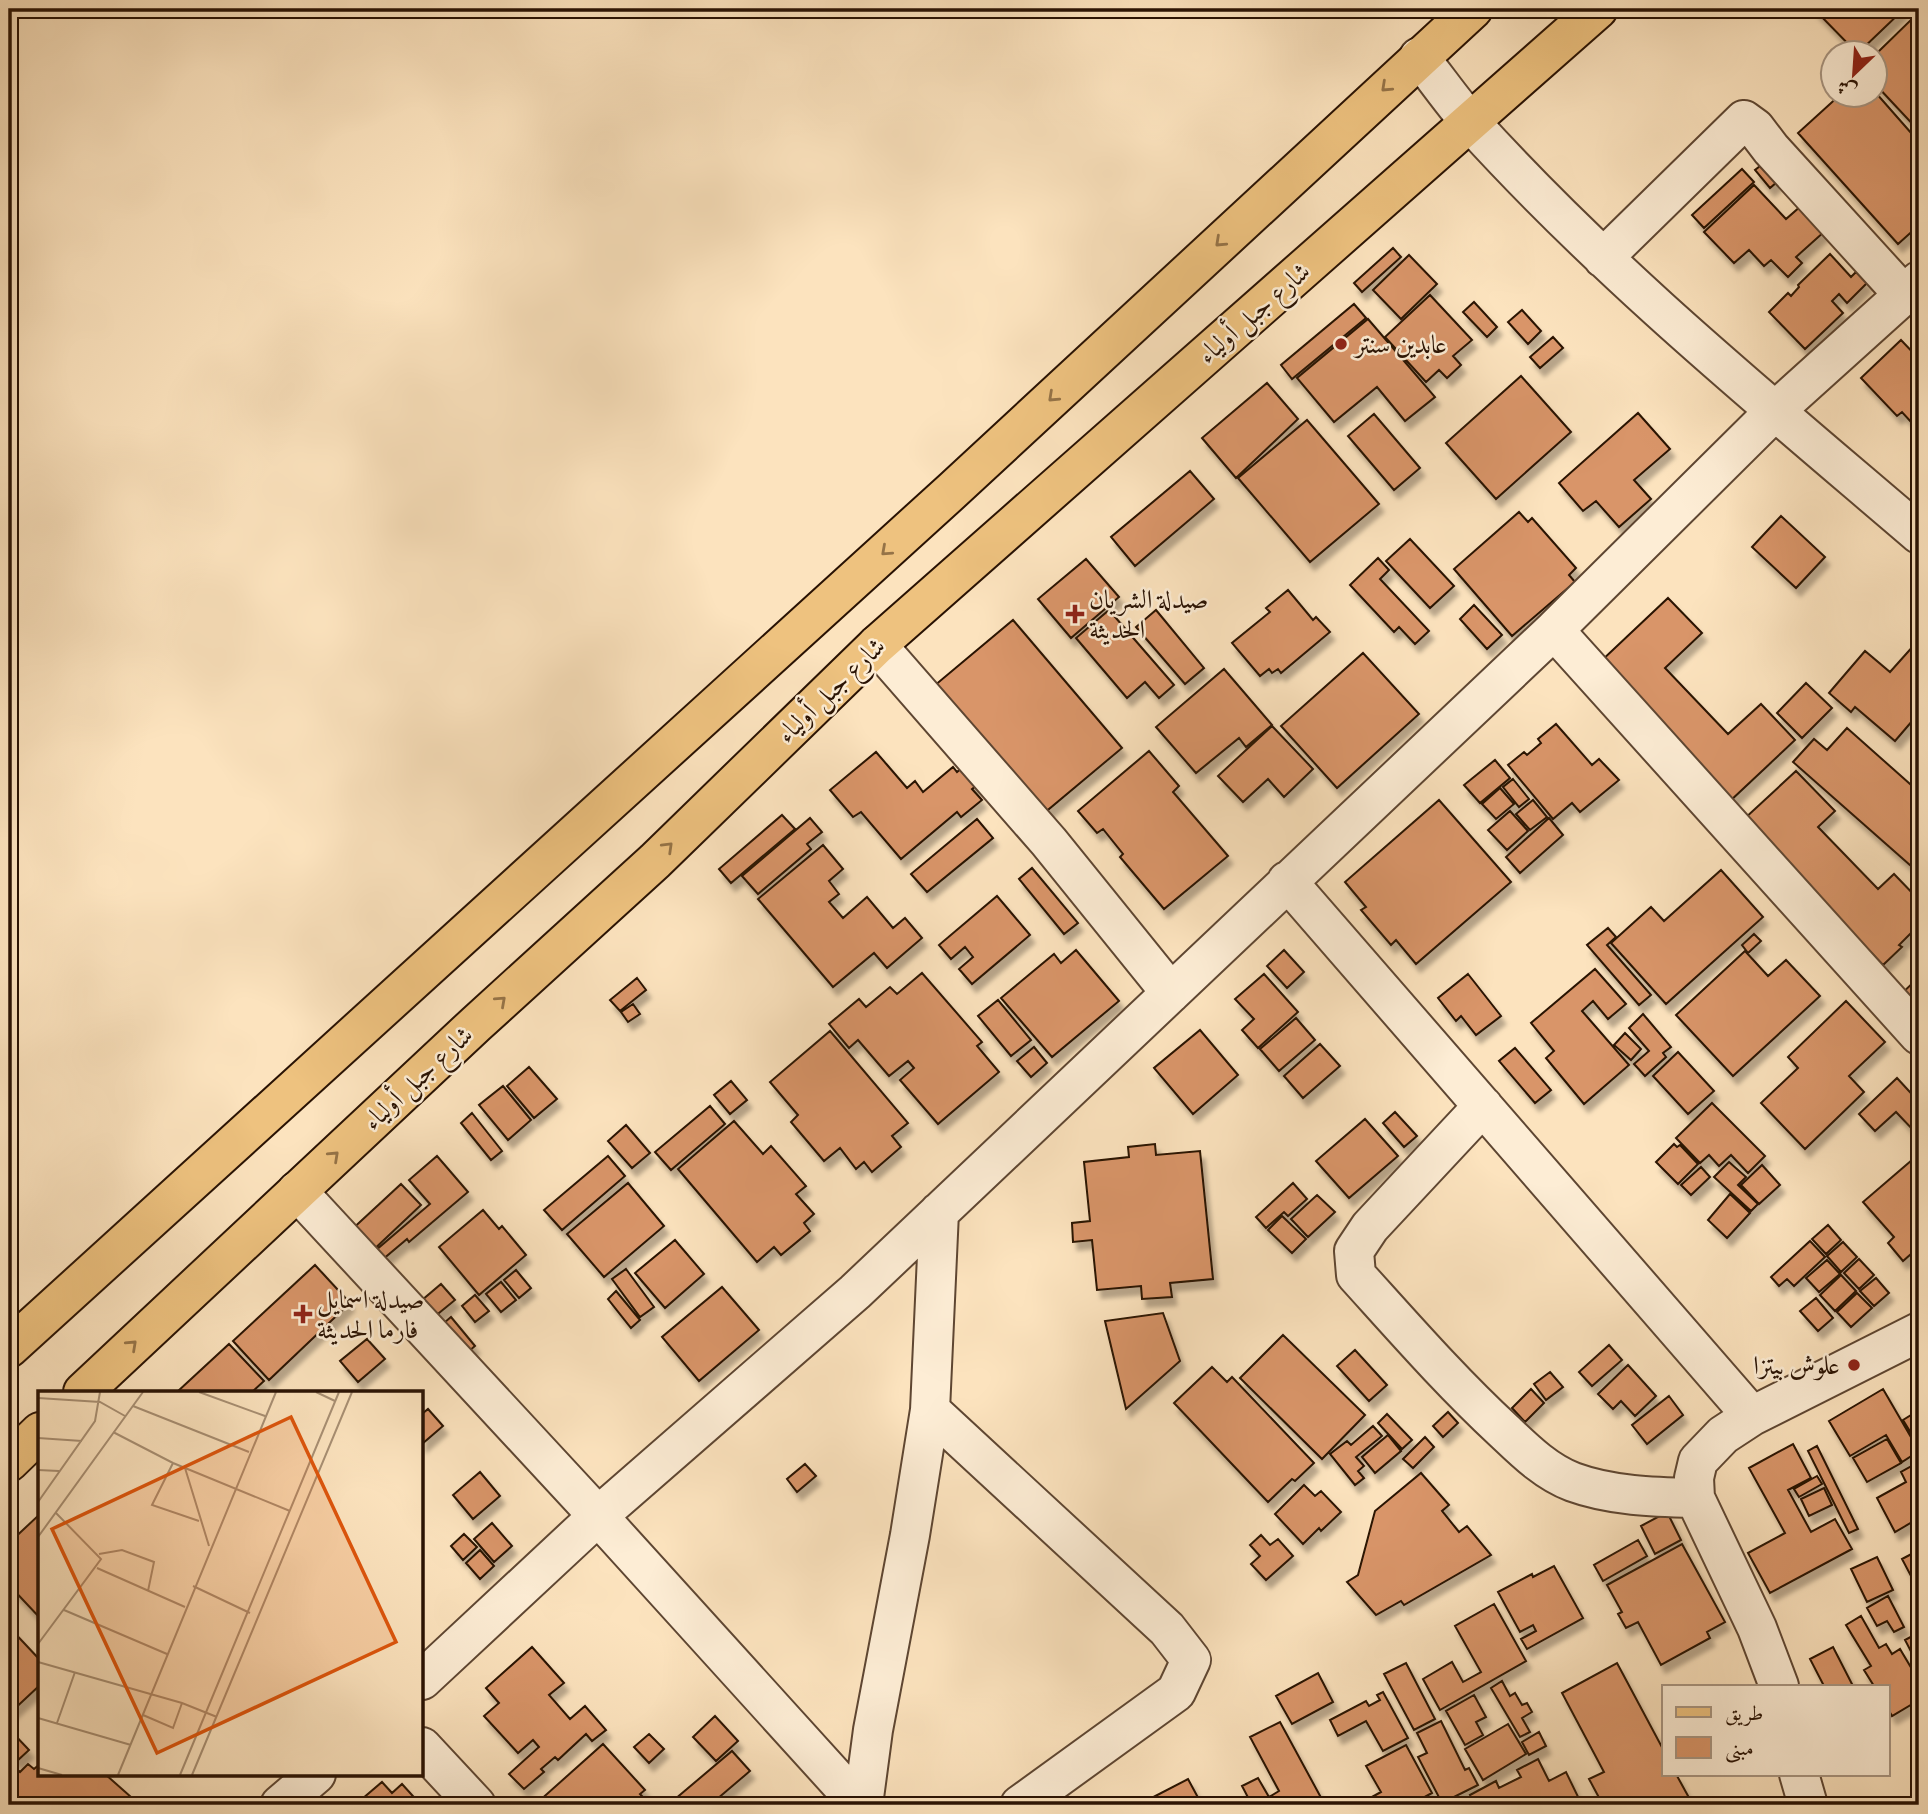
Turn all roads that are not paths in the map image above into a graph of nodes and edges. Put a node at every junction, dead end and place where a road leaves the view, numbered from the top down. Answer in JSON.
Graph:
{"nodes":[{"id":1,"x":1473,"y":9,"type":"edge"},
{"id":2,"x":1598,"y":9,"type":"edge"},
{"id":3,"x":1419,"y":57,"type":"junction"},
{"id":4,"x":1470,"y":122,"type":"junction"},
{"id":5,"x":1604,"y":258,"type":"junction"},
{"id":6,"x":1912,"y":288,"type":"edge"},
{"id":7,"x":1775,"y":411,"type":"junction"},
{"id":8,"x":1919,"y":534,"type":"edge"},
{"id":9,"x":1554,"y":630,"type":"junction"},
{"id":10,"x":877,"y":645,"type":"junction"},
{"id":11,"x":1287,"y":881,"type":"junction"},
{"id":12,"x":1171,"y":993,"type":"junction"},
{"id":13,"x":1919,"y":1035,"type":"edge"},
{"id":14,"x":1483,"y":1106,"type":"junction"},
{"id":15,"x":297,"y":1191,"type":"junction"},
{"id":16,"x":939,"y":1212,"type":"junction"},
{"id":17,"x":1919,"y":1332,"type":"edge"},
{"id":18,"x":9,"y":1348,"type":"edge"},
{"id":19,"x":84,"y":1391,"type":"edge"},
{"id":20,"x":930,"y":1410,"type":"junction"},
{"id":21,"x":1752,"y":1416,"type":"junction"},
{"id":22,"x":38,"y":1434,"type":"edge"},
{"id":23,"x":9,"y":1462,"type":"edge"},
{"id":24,"x":1695,"y":1498,"type":"junction"},
{"id":25,"x":598,"y":1517,"type":"junction"},
{"id":26,"x":424,"y":1678,"type":"edge"},
{"id":27,"x":1779,"y":1685,"type":"edge"},
{"id":28,"x":424,"y":1749,"type":"edge"},
{"id":29,"x":314,"y":1776,"type":"edge"},
{"id":30,"x":1799,"y":1776,"type":"edge"},
{"id":31,"x":280,"y":1805,"type":"edge"},
{"id":32,"x":476,"y":1805,"type":"edge"},
{"id":33,"x":861,"y":1805,"type":"edge"},
{"id":34,"x":1020,"y":1805,"type":"edge"},
{"id":35,"x":1808,"y":1805,"type":"edge"}],
"edges":[{"from":1,"to":3,"type":"main road"},
{"from":2,"to":4,"type":"main road","name":"شارع جبل أولياء"},
{"from":3,"to":4,"type":"street"},
{"from":3,"to":18,"type":"main road","one_way":true},
{"from":4,"to":5,"type":"street"},
{"from":4,"to":10,"type":"main road","name":"شارع جبل أولياء"},
{"from":5,"to":6,"type":"street"},
{"from":5,"to":7,"type":"street"},
{"from":6,"to":7,"type":"street"},
{"from":7,"to":8,"type":"street"},
{"from":7,"to":9,"type":"street"},
{"from":9,"to":11,"type":"street"},
{"from":9,"to":13,"type":"street"},
{"from":10,"to":12,"type":"street"},
{"from":15,"to":10,"type":"main road","name":"شارع جبل أولياء","one_way":true},
{"from":11,"to":12,"type":"street"},
{"from":11,"to":14,"type":"street"},
{"from":12,"to":16,"type":"street"},
{"from":14,"to":21,"type":"street"},
{"from":14,"to":24,"type":"street"},
{"from":19,"to":15,"type":"main road","name":"شارع جبل أولياء","one_way":true},
{"from":15,"to":25,"type":"street"},
{"from":16,"to":20,"type":"street"},
{"from":16,"to":25,"type":"street"},
{"from":17,"to":21,"type":"street"},
{"from":20,"to":33,"type":"street"},
{"from":20,"to":34,"type":"street"},
{"from":21,"to":24,"type":"street"},
{"from":22,"to":23,"type":"main road"},
{"from":24,"to":27,"type":"street"},
{"from":25,"to":26,"type":"street"},
{"from":25,"to":33,"type":"street"},
{"from":28,"to":32,"type":"street"},
{"from":29,"to":31,"type":"street"},
{"from":30,"to":35,"type":"street"}]}
